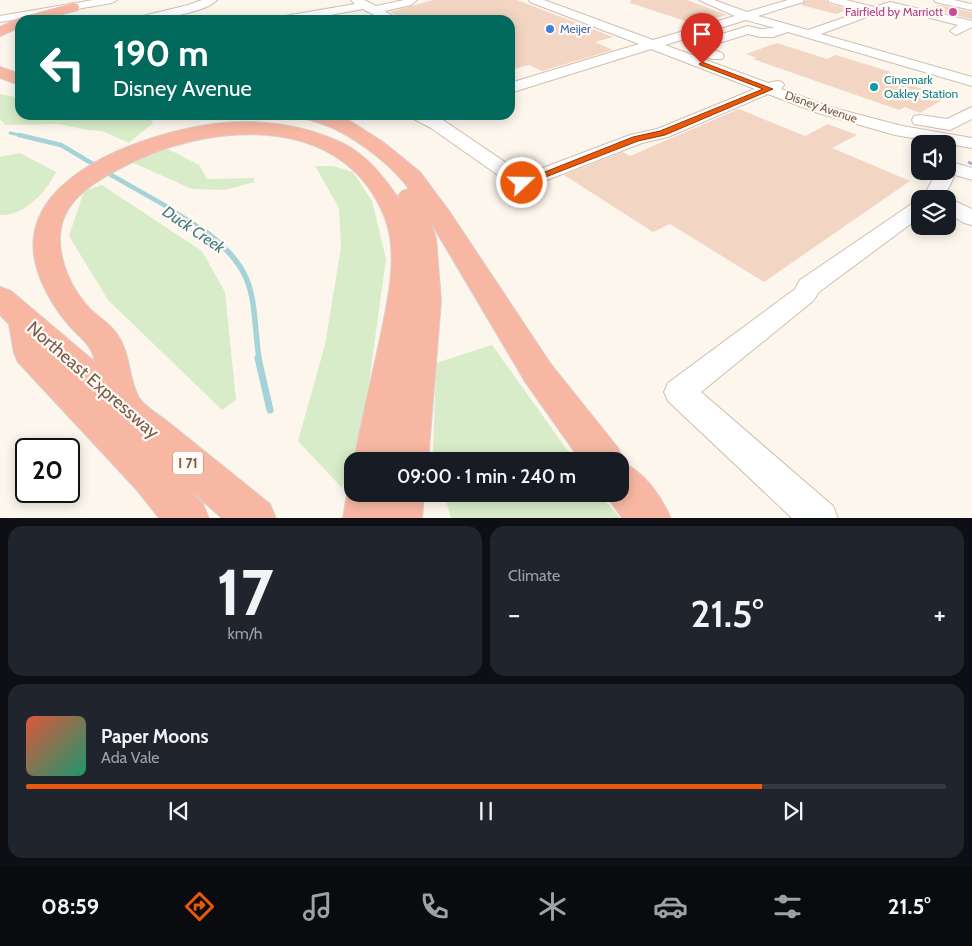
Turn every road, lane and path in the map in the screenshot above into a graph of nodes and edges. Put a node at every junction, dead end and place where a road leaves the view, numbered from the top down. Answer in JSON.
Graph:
{"nodes":[{"id":1,"x":36,"y":0,"type":"edge"},
{"id":2,"x":112,"y":0,"type":"edge"},
{"id":3,"x":212,"y":0,"type":"edge"},
{"id":4,"x":412,"y":0,"type":"edge"},
{"id":5,"x":534,"y":0,"type":"edge"},
{"id":6,"x":560,"y":0,"type":"edge"},
{"id":7,"x":704,"y":0,"type":"edge"},
{"id":8,"x":798,"y":0,"type":"edge"},
{"id":9,"x":833,"y":0,"type":"edge"},
{"id":10,"x":939,"y":0,"type":"edge"},
{"id":11,"x":178,"y":1,"type":"edge"},
{"id":12,"x":365,"y":4,"type":"edge"},
{"id":13,"x":73,"y":7,"type":"joint"},
{"id":14,"x":972,"y":7,"type":"edge"},
{"id":15,"x":163,"y":8,"type":"dead end"},
{"id":16,"x":878,"y":10,"type":"junction"},
{"id":17,"x":30,"y":15,"type":"edge"},
{"id":18,"x":39,"y":15,"type":"edge"},
{"id":19,"x":161,"y":15,"type":"edge"},
{"id":20,"x":310,"y":15,"type":"edge"},
{"id":21,"x":384,"y":15,"type":"edge"},
{"id":22,"x":746,"y":16,"type":"junction"},
{"id":23,"x":15,"y":18,"type":"edge"},
{"id":24,"x":582,"y":18,"type":"junction"},
{"id":25,"x":0,"y":19,"type":"edge"},
{"id":26,"x":15,"y":24,"type":"edge"},
{"id":27,"x":655,"y":29,"type":"dead end"},
{"id":28,"x":965,"y":29,"type":"edge"},
{"id":29,"x":782,"y":30,"type":"junction"},
{"id":30,"x":0,"y":32,"type":"edge"},
{"id":31,"x":809,"y":34,"type":"junction"},
{"id":32,"x":678,"y":37,"type":"junction"},
{"id":33,"x":652,"y":45,"type":"junction"},
{"id":34,"x":0,"y":72,"type":"edge"},
{"id":35,"x":15,"y":78,"type":"edge"},
{"id":36,"x":788,"y":81,"type":"junction"},
{"id":37,"x":972,"y":82,"type":"edge"},
{"id":38,"x":0,"y":84,"type":"edge"},
{"id":39,"x":515,"y":86,"type":"edge"},
{"id":40,"x":804,"y":87,"type":"dead end"},
{"id":41,"x":15,"y":88,"type":"edge"},
{"id":42,"x":769,"y":89,"type":"junction"},
{"id":43,"x":972,"y":93,"type":"edge"},
{"id":44,"x":829,"y":96,"type":"dead end"},
{"id":45,"x":972,"y":112,"type":"edge"},
{"id":46,"x":296,"y":120,"type":"edge"},
{"id":47,"x":328,"y":120,"type":"edge"},
{"id":48,"x":429,"y":120,"type":"edge"},
{"id":49,"x":908,"y":133,"type":"junction"},
{"id":50,"x":915,"y":135,"type":"edge"},
{"id":51,"x":911,"y":137,"type":"edge"},
{"id":52,"x":956,"y":142,"type":"edge"},
{"id":53,"x":972,"y":143,"type":"edge"},
{"id":54,"x":394,"y":163,"type":"junction"},
{"id":55,"x":956,"y":169,"type":"edge"},
{"id":56,"x":972,"y":174,"type":"edge"},
{"id":57,"x":956,"y":211,"type":"edge"},
{"id":58,"x":911,"y":217,"type":"edge"},
{"id":59,"x":972,"y":218,"type":"edge"},
{"id":60,"x":400,"y":223,"type":"junction"},
{"id":61,"x":12,"y":309,"type":"edge"},
{"id":62,"x":122,"y":406,"type":"junction"},
{"id":63,"x":392,"y":452,"type":"edge"},
{"id":64,"x":392,"y":452,"type":"edge"},
{"id":65,"x":597,"y":452,"type":"edge"},
{"id":66,"x":629,"y":493,"type":"edge"},
{"id":67,"x":367,"y":502,"type":"edge"},
{"id":68,"x":403,"y":502,"type":"edge"},
{"id":69,"x":188,"y":518,"type":"edge"},
{"id":70,"x":256,"y":518,"type":"edge"},
{"id":71,"x":364,"y":518,"type":"edge"},
{"id":72,"x":401,"y":518,"type":"edge"},
{"id":73,"x":650,"y":518,"type":"edge"},
{"id":74,"x":820,"y":518,"type":"edge"}],
"edges":[{"from":1,"to":17,"type":"street"},
{"from":2,"to":13,"type":"street"},
{"from":3,"to":19,"type":"street"},
{"from":4,"to":12,"type":"street"},
{"from":5,"to":24,"type":"street","name":"Disney Avenue"},
{"from":6,"to":24,"type":"street"},
{"from":7,"to":22,"type":"street"},
{"from":8,"to":22,"type":"street"},
{"from":9,"to":16,"type":"street"},
{"from":10,"to":14,"type":"street"},
{"from":11,"to":15,"type":"street"},
{"from":12,"to":20,"type":"lane"},
{"from":12,"to":21,"type":"street"},
{"from":13,"to":18,"type":"highway"},
{"from":16,"to":28,"type":"street"},
{"from":16,"to":28,"type":"street"},
{"from":16,"to":31,"type":"street"},
{"from":22,"to":29,"type":"street"},
{"from":22,"to":32,"type":"street"},
{"from":23,"to":25,"type":"street"},
{"from":24,"to":33,"type":"street","name":"Disney Avenue"},
{"from":26,"to":30,"type":"highway"},
{"from":27,"to":32,"type":"street"},
{"from":29,"to":31,"type":"street"},
{"from":29,"to":36,"type":"street"},
{"from":29,"to":43,"type":"street"},
{"from":31,"to":37,"type":"street"},
{"from":32,"to":33,"type":"street"},
{"from":33,"to":39,"type":"street"},
{"from":33,"to":42,"type":"street","name":"Disney Avenue"},
{"from":34,"to":35,"type":"highway"},
{"from":36,"to":40,"type":"street"},
{"from":36,"to":42,"type":"street"},
{"from":38,"to":41,"type":"highway"},
{"from":42,"to":48,"type":"street"},
{"from":42,"to":49,"type":"street","name":"Disney Avenue"},
{"from":44,"to":45,"type":"street"},
{"from":46,"to":60,"type":"highway"},
{"from":47,"to":54,"type":"highway"},
{"from":49,"to":50,"type":"street","name":"Disney Avenue"},
{"from":49,"to":51,"type":"street"},
{"from":52,"to":53,"type":"street","name":"Disney Avenue"},
{"from":54,"to":64,"type":"highway"},
{"from":54,"to":65,"type":"highway"},
{"from":55,"to":56,"type":"street"},
{"from":57,"to":59,"type":"street"},
{"from":58,"to":74,"type":"street"},
{"from":60,"to":62,"type":"highway"},
{"from":60,"to":63,"type":"highway"},
{"from":61,"to":62,"type":"highway","name":"Northeast Expressway","number":"I 71"},
{"from":61,"to":69,"type":"highway"},
{"from":62,"to":70,"type":"highway","name":"Northeast Expressway","number":"I 71"},
{"from":66,"to":73,"type":"highway"},
{"from":67,"to":71,"type":"highway"},
{"from":68,"to":72,"type":"highway"}]}
